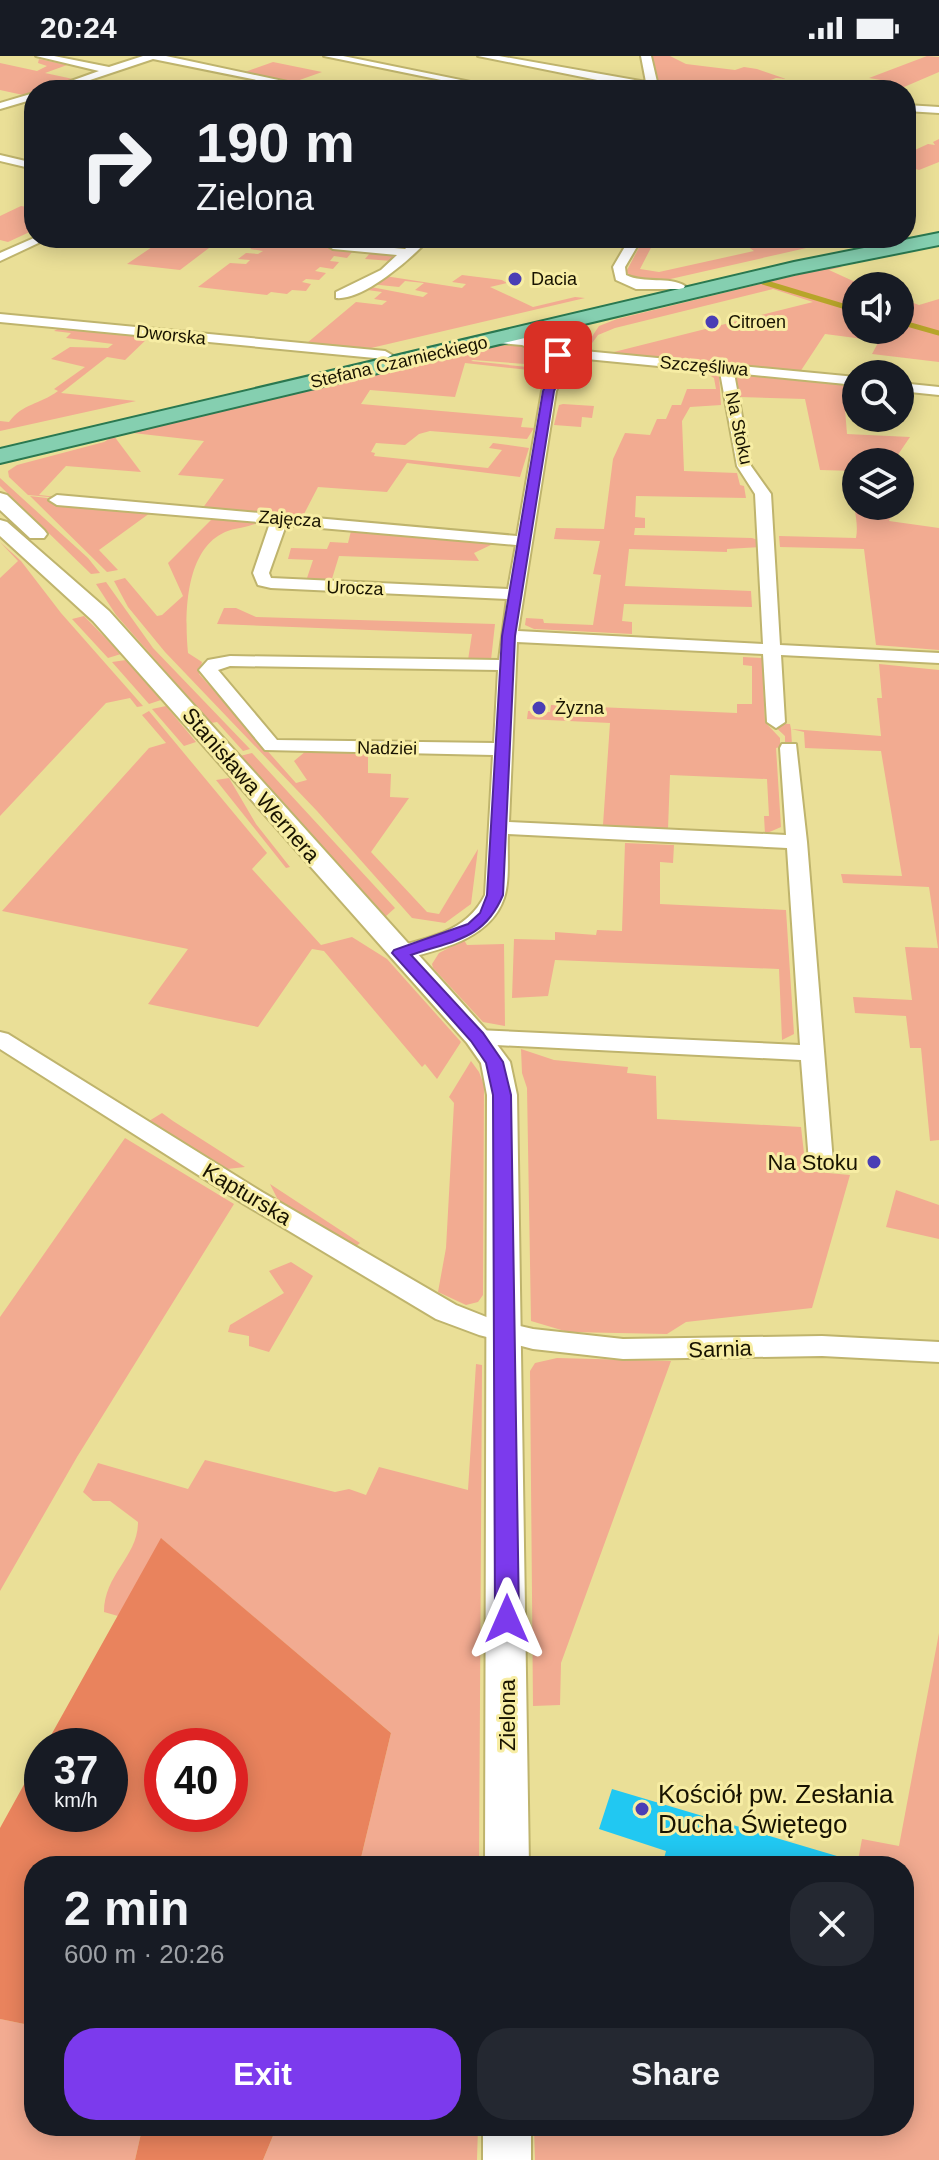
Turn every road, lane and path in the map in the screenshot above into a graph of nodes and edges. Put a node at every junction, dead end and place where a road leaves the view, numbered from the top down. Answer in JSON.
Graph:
{"nodes":[{"id":1,"x":41,"y":56,"type":"edge"},
{"id":2,"x":152,"y":56,"type":"edge"},
{"id":3,"x":329,"y":56,"type":"edge"},
{"id":4,"x":483,"y":56,"type":"edge"},
{"id":5,"x":646,"y":56,"type":"edge"},
{"id":6,"x":110,"y":70,"type":"junction"},
{"id":7,"x":80,"y":80,"type":"edge"},
{"id":8,"x":271,"y":80,"type":"edge"},
{"id":9,"x":453,"y":80,"type":"edge"},
{"id":10,"x":610,"y":80,"type":"edge"},
{"id":11,"x":650,"y":80,"type":"edge"},
{"id":12,"x":24,"y":99,"type":"edge"},
{"id":13,"x":0,"y":106,"type":"edge"},
{"id":14,"x":916,"y":109,"type":"edge"},
{"id":15,"x":939,"y":110,"type":"edge"},
{"id":16,"x":0,"y":158,"type":"edge"},
{"id":17,"x":22,"y":163,"type":"edge"},
{"id":18,"x":939,"y":228,"type":"edge"},
{"id":19,"x":916,"y":232,"type":"edge"},
{"id":20,"x":939,"y":239,"type":"edge"},
{"id":21,"x":916,"y":244,"type":"edge"},
{"id":22,"x":24,"y":246,"type":"edge"},
{"id":23,"x":361,"y":248,"type":"edge"},
{"id":24,"x":413,"y":248,"type":"edge"},
{"id":25,"x":630,"y":248,"type":"edge"},
{"id":26,"x":844,"y":248,"type":"edge"},
{"id":27,"x":894,"y":248,"type":"edge"},
{"id":28,"x":408,"y":253,"type":"junction"},
{"id":29,"x":0,"y":257,"type":"edge"},
{"id":30,"x":636,"y":290,"type":"junction"},
{"id":31,"x":340,"y":295,"type":"dead end"},
{"id":32,"x":0,"y":318,"type":"edge"},
{"id":33,"x":531,"y":336,"type":"junction"},
{"id":34,"x":553,"y":352,"type":"junction"},
{"id":35,"x":339,"y":359,"type":"junction"},
{"id":36,"x":726,"y":368,"type":"junction"},
{"id":37,"x":842,"y":380,"type":"edge"},
{"id":38,"x":914,"y":388,"type":"edge"},
{"id":39,"x":939,"y":391,"type":"edge"},
{"id":40,"x":0,"y":441,"type":"edge"},
{"id":41,"x":0,"y":456,"type":"edge"},
{"id":42,"x":0,"y":499,"type":"edge"},
{"id":43,"x":57,"y":500,"type":"dead end"},
{"id":44,"x":280,"y":518,"type":"junction"},
{"id":45,"x":0,"y":526,"type":"edge"},
{"id":46,"x":523,"y":541,"type":"junction"},
{"id":47,"x":515,"y":594,"type":"junction"},
{"id":48,"x":101,"y":616,"type":"junction"},
{"id":49,"x":509,"y":636,"type":"junction"},
{"id":50,"x":773,"y":650,"type":"junction"},
{"id":51,"x":939,"y":658,"type":"edge"},
{"id":52,"x":507,"y":665,"type":"junction"},
{"id":53,"x":776,"y":722,"type":"dead end"},
{"id":54,"x":789,"y":748,"type":"dead end"},
{"id":55,"x":502,"y":749,"type":"junction"},
{"id":56,"x":501,"y":828,"type":"junction"},
{"id":57,"x":797,"y":842,"type":"junction"},
{"id":58,"x":400,"y":953,"type":"junction"},
{"id":59,"x":477,"y":1037,"type":"junction"},
{"id":60,"x":3,"y":1047,"type":"edge"},
{"id":61,"x":811,"y":1053,"type":"junction"},
{"id":62,"x":821,"y":1162,"type":"dead end"},
{"id":63,"x":503,"y":1334,"type":"junction"},
{"id":64,"x":939,"y":1352,"type":"edge"},
{"id":65,"x":507,"y":1856,"type":"edge"},
{"id":66,"x":507,"y":2136,"type":"edge"},
{"id":67,"x":507,"y":2160,"type":"edge"}],
"edges":[{"from":1,"to":6,"type":"street"},
{"from":2,"to":6,"type":"street"},
{"from":2,"to":8,"type":"street"},
{"from":3,"to":9,"type":"street"},
{"from":4,"to":10,"type":"street"},
{"from":5,"to":11,"type":"street"},
{"from":6,"to":7,"type":"street"},
{"from":12,"to":13,"type":"street"},
{"from":14,"to":15,"type":"street"},
{"from":16,"to":17,"type":"street"},
{"from":18,"to":19,"type":"main road"},
{"from":20,"to":21,"type":"main road","name":"Stefana Czarnieckiego"},
{"from":22,"to":29,"type":"street"},
{"from":23,"to":28,"type":"street"},
{"from":24,"to":28,"type":"street"},
{"from":25,"to":30,"type":"street"},
{"from":26,"to":30,"type":"main road","name":"Stefana Czarnieckiego"},
{"from":27,"to":33,"type":"main road","name":"Stefana Czarnieckiego"},
{"from":28,"to":31,"type":"street"},
{"from":30,"to":35,"type":"main road","name":"Stefana Czarnieckiego"},
{"from":32,"to":35,"type":"street","name":"Dworska"},
{"from":33,"to":34,"type":"street"},
{"from":33,"to":41,"type":"main road","name":"Stefana Czarnieckiego"},
{"from":34,"to":36,"type":"street","name":"Szczęśliwa"},
{"from":34,"to":46,"type":"street"},
{"from":35,"to":40,"type":"main road","name":"Stefana Czarnieckiego"},
{"from":36,"to":37,"type":"street","name":"Szczęśliwa"},
{"from":36,"to":50,"type":"street","name":"Na Stoku"},
{"from":38,"to":39,"type":"street"},
{"from":42,"to":48,"type":"street","name":"Stanisława Wernera"},
{"from":43,"to":44,"type":"street","name":"Zajęcza"},
{"from":44,"to":46,"type":"street","name":"Zajęcza"},
{"from":44,"to":47,"type":"street","name":"Urocza"},
{"from":45,"to":48,"type":"street","name":"Stanisława Wernera"},
{"from":46,"to":47,"type":"street"},
{"from":47,"to":49,"type":"street"},
{"from":48,"to":58,"type":"street","name":"Stanisława Wernera"},
{"from":49,"to":50,"type":"street"},
{"from":49,"to":52,"type":"street"},
{"from":50,"to":51,"type":"street"},
{"from":50,"to":53,"type":"street","name":"Na Stoku"},
{"from":52,"to":55,"type":"street"},
{"from":52,"to":55,"type":"street","name":"Nadziei"},
{"from":54,"to":57,"type":"street"},
{"from":55,"to":56,"type":"street"},
{"from":56,"to":57,"type":"street"},
{"from":56,"to":58,"type":"street"},
{"from":57,"to":61,"type":"street"},
{"from":58,"to":59,"type":"street","name":"Zielona"},
{"from":59,"to":61,"type":"street"},
{"from":59,"to":63,"type":"street","name":"Zielona"},
{"from":60,"to":63,"type":"street","name":"Kapturska"},
{"from":61,"to":62,"type":"street"},
{"from":63,"to":64,"type":"street","name":"Sarnia"},
{"from":63,"to":65,"type":"street","name":"Zielona"},
{"from":66,"to":67,"type":"street"}]}
